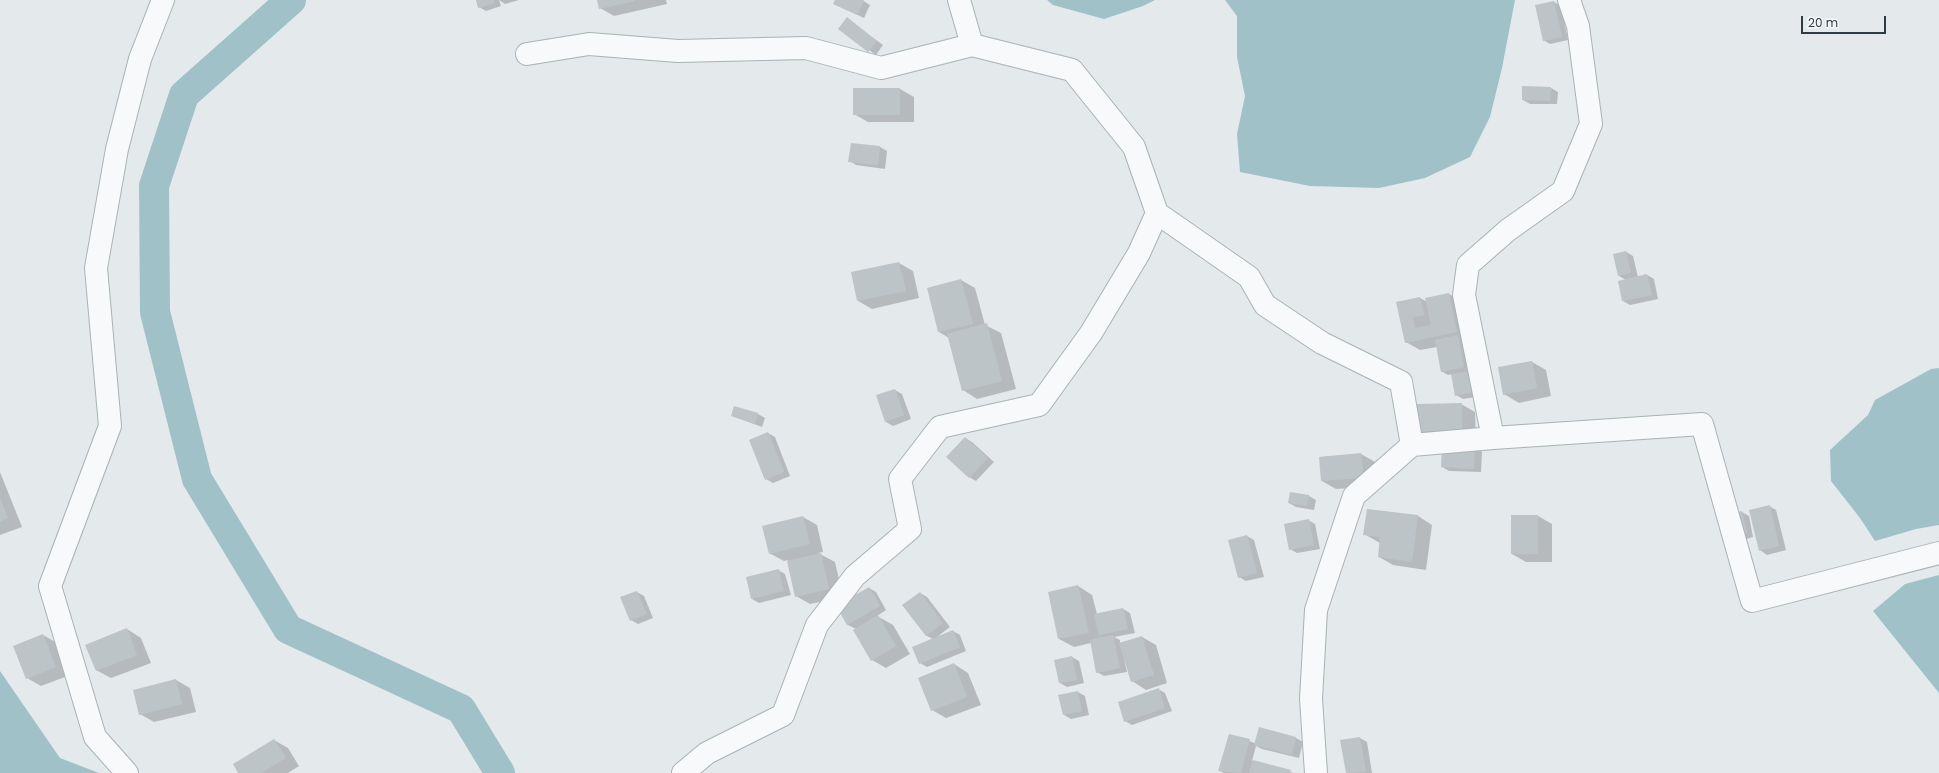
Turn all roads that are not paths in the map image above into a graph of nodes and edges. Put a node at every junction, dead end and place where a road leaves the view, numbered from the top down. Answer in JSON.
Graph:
{"nodes":[{"id":1,"x":163,"y":0,"type":"edge"},
{"id":2,"x":959,"y":0,"type":"edge"},
{"id":3,"x":1569,"y":0,"type":"edge"},
{"id":4,"x":972,"y":45,"type":"junction"},
{"id":5,"x":527,"y":54,"type":"dead end"},
{"id":6,"x":1157,"y":213,"type":"junction"},
{"id":7,"x":1493,"y":438,"type":"junction"},
{"id":8,"x":1412,"y":445,"type":"junction"},
{"id":9,"x":1939,"y":553,"type":"edge"},
{"id":10,"x":127,"y":773,"type":"edge"},
{"id":11,"x":683,"y":773,"type":"edge"},
{"id":12,"x":1316,"y":773,"type":"edge"}],
"edges":[{"from":1,"to":10,"type":"street"},
{"from":2,"to":4,"type":"street"},
{"from":3,"to":7,"type":"street"},
{"from":4,"to":5,"type":"street"},
{"from":4,"to":6,"type":"street"},
{"from":6,"to":8,"type":"street"},
{"from":6,"to":11,"type":"street"},
{"from":7,"to":8,"type":"street"},
{"from":7,"to":9,"type":"street"},
{"from":8,"to":12,"type":"street"}]}
